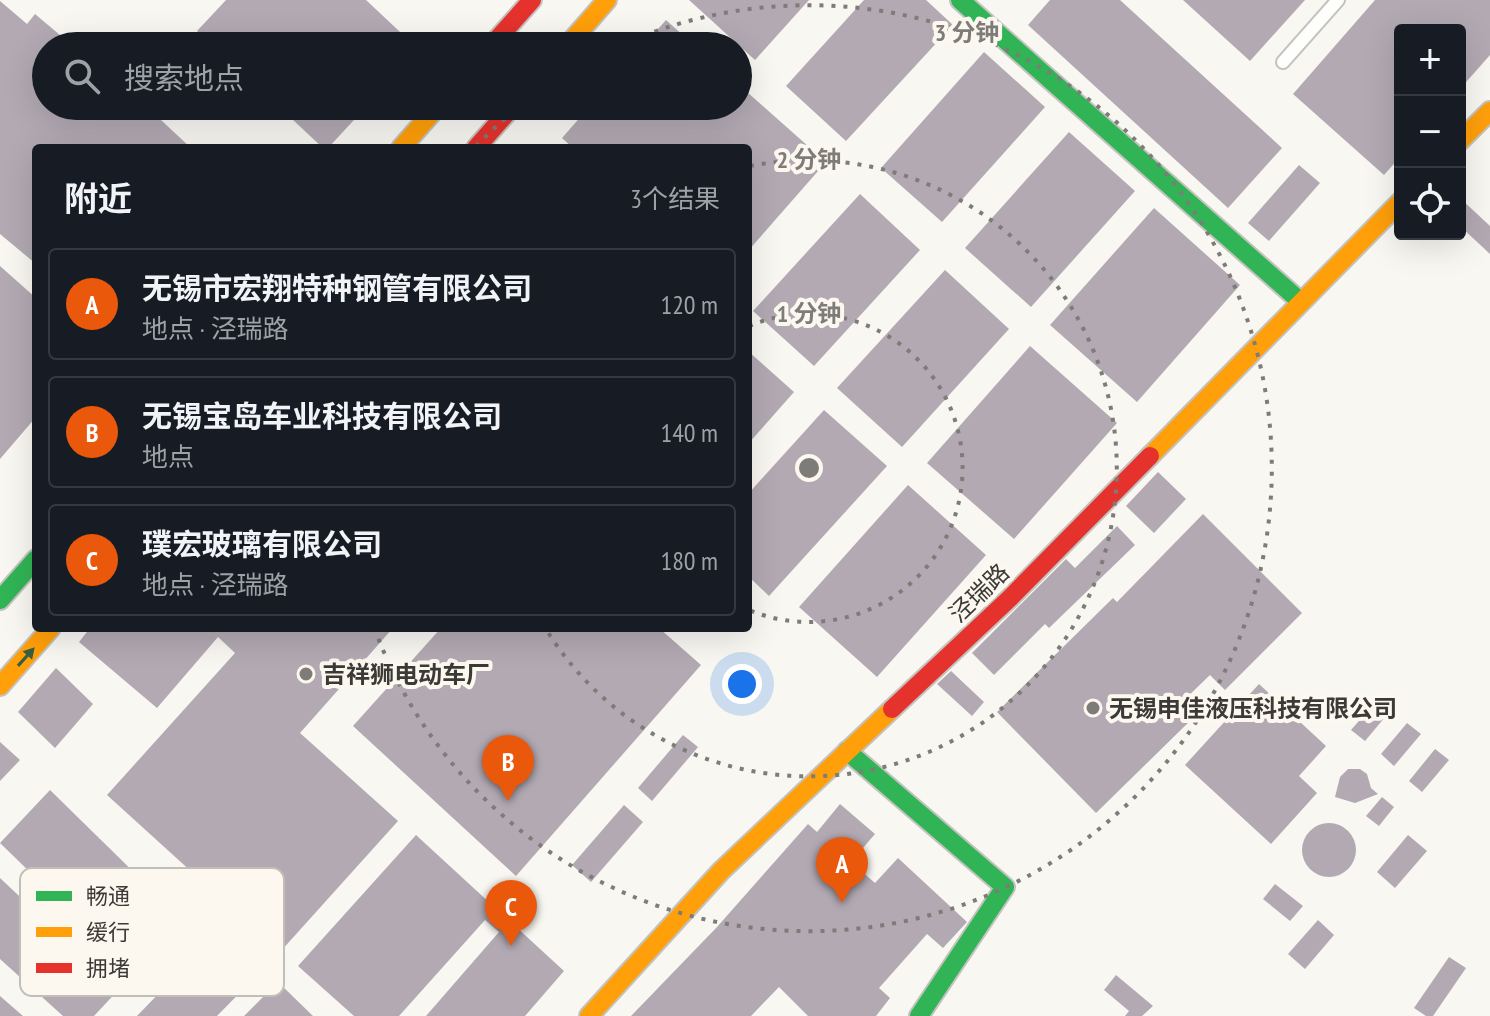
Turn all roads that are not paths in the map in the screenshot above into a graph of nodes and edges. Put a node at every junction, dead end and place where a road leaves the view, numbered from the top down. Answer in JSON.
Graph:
{"nodes":[{"id":1,"x":532,"y":0,"type":"edge"},
{"id":2,"x":607,"y":0,"type":"edge"},
{"id":3,"x":960,"y":0,"type":"edge"},
{"id":4,"x":1338,"y":0,"type":"edge"},
{"id":5,"x":503,"y":32,"type":"edge"},
{"id":6,"x":579,"y":32,"type":"edge"},
{"id":7,"x":1283,"y":62,"type":"dead end"},
{"id":8,"x":1490,"y":111,"type":"edge"},
{"id":9,"x":426,"y":120,"type":"edge"},
{"id":10,"x":501,"y":120,"type":"edge"},
{"id":11,"x":1466,"y":135,"type":"edge"},
{"id":12,"x":405,"y":144,"type":"edge"},
{"id":13,"x":480,"y":144,"type":"edge"},
{"id":14,"x":1394,"y":208,"type":"edge"},
{"id":15,"x":1301,"y":302,"type":"junction"},
{"id":16,"x":32,"y":564,"type":"edge"},
{"id":17,"x":0,"y":600,"type":"edge"},
{"id":18,"x":47,"y":632,"type":"edge"},
{"id":19,"x":0,"y":686,"type":"edge"},
{"id":20,"x":847,"y":751,"type":"junction"},
{"id":21,"x":589,"y":1016,"type":"edge"},
{"id":22,"x":919,"y":1016,"type":"edge"}],
"edges":[{"from":1,"to":5,"type":"street"},
{"from":2,"to":6,"type":"street"},
{"from":3,"to":15,"type":"street"},
{"from":4,"to":7,"type":"street"},
{"from":8,"to":11,"type":"street"},
{"from":9,"to":12,"type":"street"},
{"from":10,"to":13,"type":"street"},
{"from":14,"to":15,"type":"street","name":"泾瑞路"},
{"from":15,"to":20,"type":"street","name":"泾瑞路"},
{"from":16,"to":17,"type":"street"},
{"from":19,"to":18,"type":"street","one_way":true},
{"from":20,"to":21,"type":"street","name":"泾瑞路"},
{"from":20,"to":22,"type":"street"}]}
